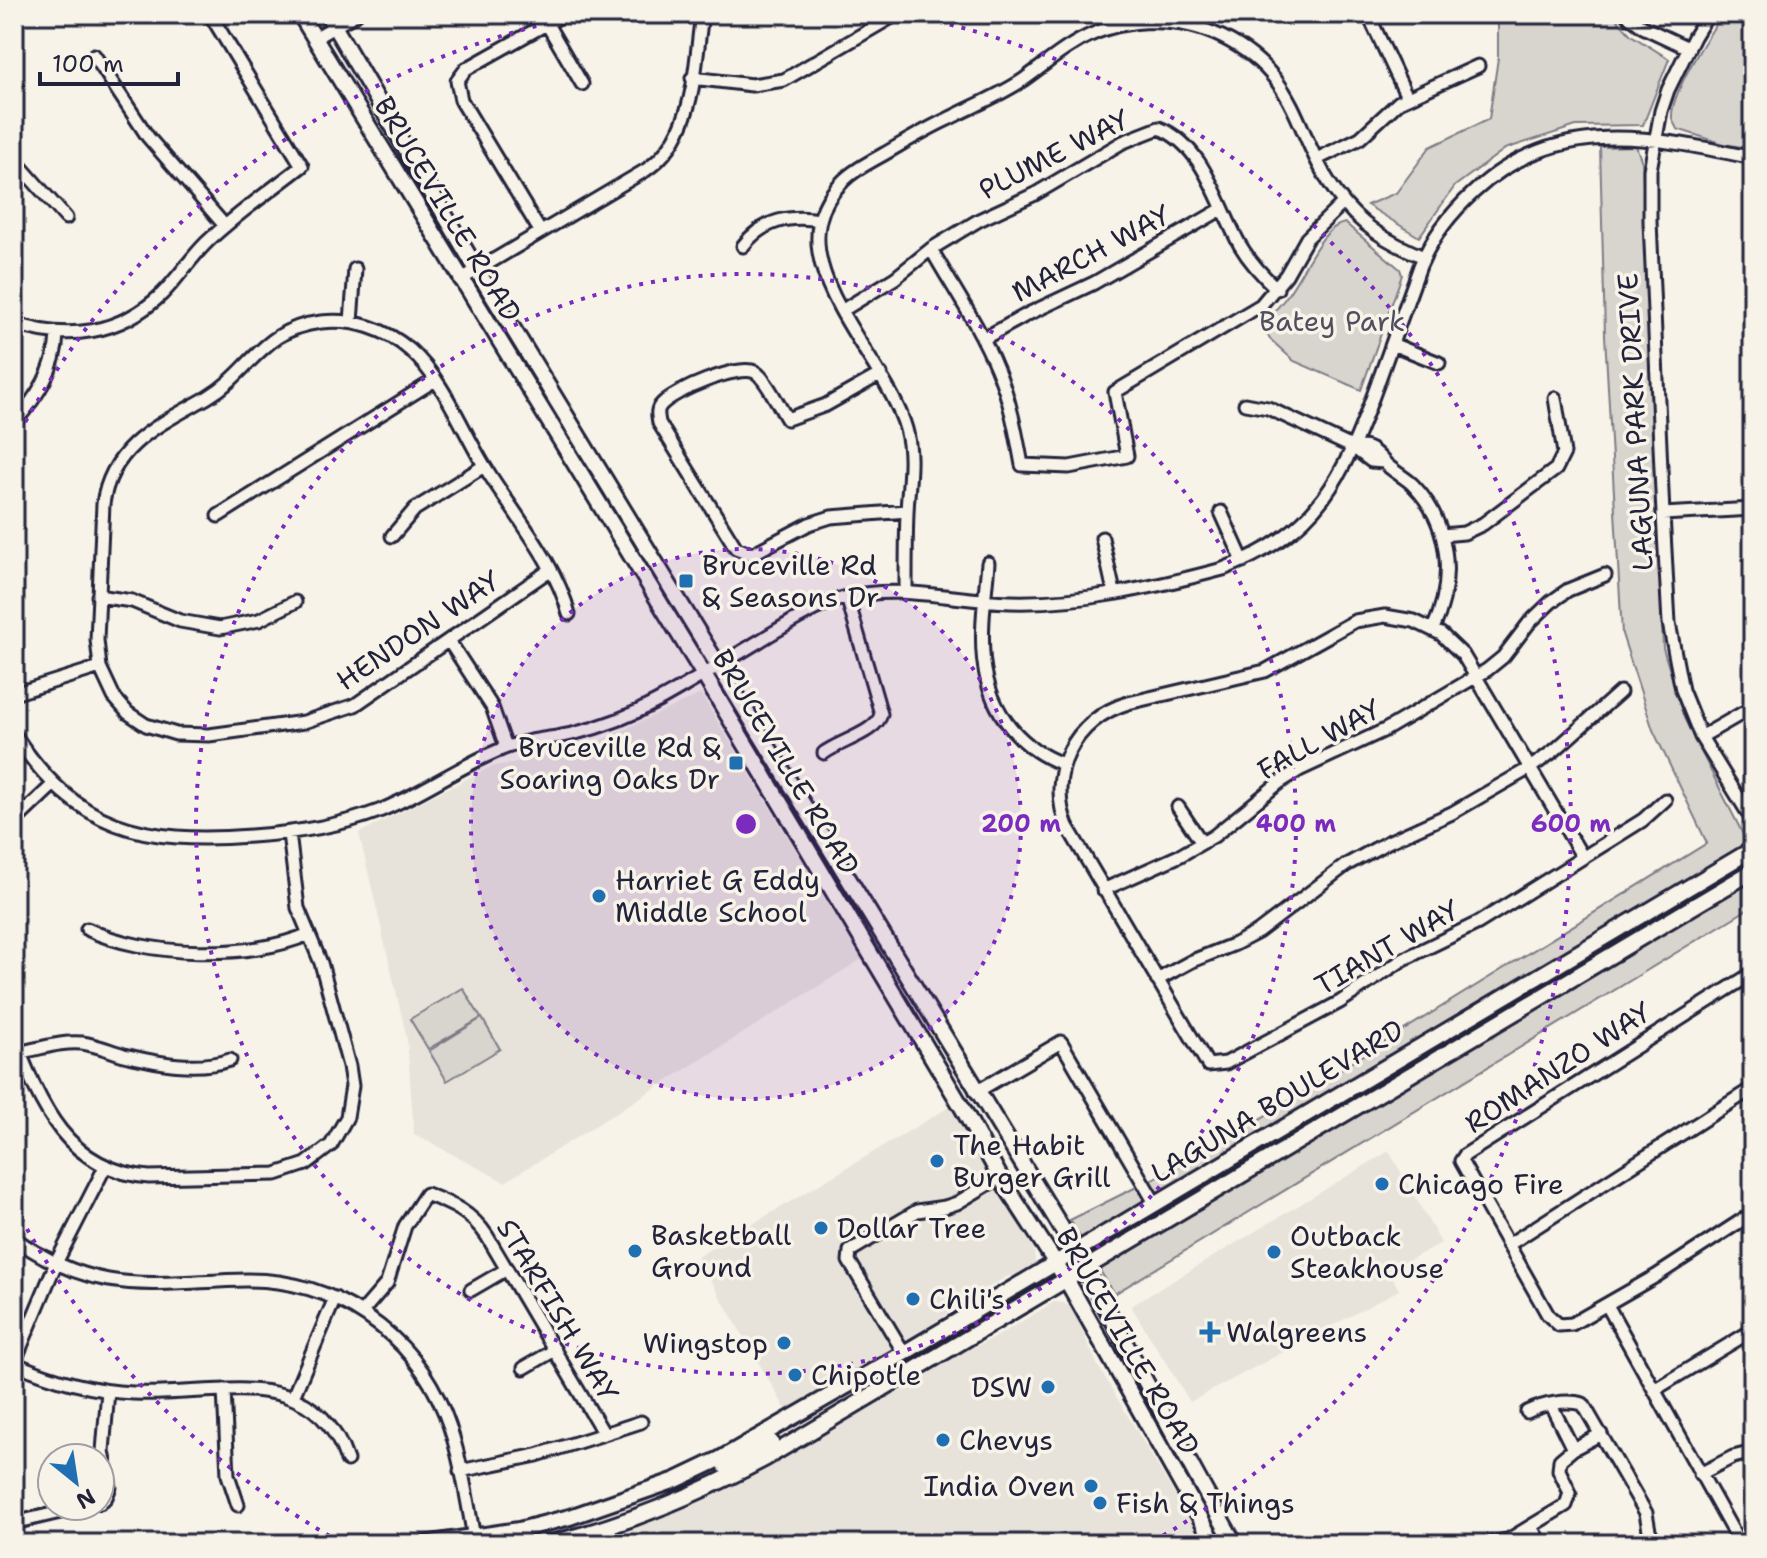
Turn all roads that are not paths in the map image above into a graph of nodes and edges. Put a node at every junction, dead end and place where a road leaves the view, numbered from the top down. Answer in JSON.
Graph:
{"nodes":[{"id":1,"x":210,"y":14,"type":"edge"},
{"id":2,"x":300,"y":14,"type":"edge"},
{"id":3,"x":356,"y":14,"type":"edge"},
{"id":4,"x":564,"y":14,"type":"edge"},
{"id":5,"x":702,"y":14,"type":"edge"},
{"id":6,"x":897,"y":14,"type":"edge"},
{"id":7,"x":1203,"y":14,"type":"edge"},
{"id":8,"x":1368,"y":14,"type":"edge"},
{"id":9,"x":1626,"y":14,"type":"edge"},
{"id":10,"x":1708,"y":14,"type":"edge"},
{"id":11,"x":331,"y":20,"type":"edge"},
{"id":12,"x":547,"y":24,"type":"junction"},
{"id":13,"x":1199,"y":28,"type":"junction"},
{"id":14,"x":315,"y":38,"type":"junction"},
{"id":15,"x":1688,"y":48,"type":"junction"},
{"id":16,"x":94,"y":55,"type":"dead end"},
{"id":17,"x":1478,"y":66,"type":"dead end"},
{"id":18,"x":692,"y":78,"type":"junction"},
{"id":19,"x":582,"y":84,"type":"dead end"},
{"id":20,"x":1407,"y":97,"type":"junction"},
{"id":21,"x":1655,"y":139,"type":"junction"},
{"id":22,"x":1753,"y":158,"type":"edge"},
{"id":23,"x":14,"y":159,"type":"edge"},
{"id":24,"x":1317,"y":159,"type":"junction"},
{"id":25,"x":1343,"y":203,"type":"junction"},
{"id":26,"x":1222,"y":209,"type":"junction"},
{"id":27,"x":66,"y":218,"type":"dead end"},
{"id":28,"x":820,"y":220,"type":"junction"},
{"id":29,"x":225,"y":226,"type":"junction"},
{"id":30,"x":540,"y":231,"type":"junction"},
{"id":31,"x":743,"y":246,"type":"dead end"},
{"id":32,"x":931,"y":249,"type":"junction"},
{"id":33,"x":1424,"y":257,"type":"junction"},
{"id":34,"x":355,"y":269,"type":"dead end"},
{"id":35,"x":477,"y":270,"type":"junction"},
{"id":36,"x":460,"y":280,"type":"junction"},
{"id":37,"x":1277,"y":289,"type":"junction"},
{"id":38,"x":843,"y":310,"type":"junction"},
{"id":39,"x":351,"y":322,"type":"junction"},
{"id":40,"x":14,"y":323,"type":"edge"},
{"id":41,"x":57,"y":334,"type":"junction"},
{"id":42,"x":983,"y":339,"type":"junction"},
{"id":43,"x":1392,"y":344,"type":"junction"},
{"id":44,"x":1439,"y":363,"type":"dead end"},
{"id":45,"x":881,"y":374,"type":"junction"},
{"id":46,"x":435,"y":380,"type":"junction"},
{"id":47,"x":1555,"y":398,"type":"dead end"},
{"id":48,"x":1245,"y":404,"type":"dead end"},
{"id":49,"x":14,"y":423,"type":"edge"},
{"id":50,"x":1354,"y":448,"type":"junction"},
{"id":51,"x":484,"y":466,"type":"junction"},
{"id":52,"x":1753,"y":509,"type":"edge"},
{"id":53,"x":907,"y":511,"type":"junction"},
{"id":54,"x":1221,"y":512,"type":"dead end"},
{"id":55,"x":1663,"y":514,"type":"junction"},
{"id":56,"x":218,"y":516,"type":"dead end"},
{"id":57,"x":1442,"y":535,"type":"junction"},
{"id":58,"x":392,"y":536,"type":"dead end"},
{"id":59,"x":1102,"y":538,"type":"dead end"},
{"id":60,"x":1243,"y":561,"type":"junction"},
{"id":61,"x":988,"y":563,"type":"dead end"},
{"id":62,"x":550,"y":570,"type":"junction"},
{"id":63,"x":1605,"y":575,"type":"dead end"},
{"id":64,"x":906,"y":591,"type":"junction"},
{"id":65,"x":1114,"y":592,"type":"junction"},
{"id":66,"x":98,"y":596,"type":"junction"},
{"id":67,"x":847,"y":597,"type":"junction"},
{"id":68,"x":984,"y":601,"type":"junction"},
{"id":69,"x":295,"y":602,"type":"dead end"},
{"id":70,"x":569,"y":614,"type":"dead end"},
{"id":71,"x":1433,"y":629,"type":"junction"},
{"id":72,"x":449,"y":641,"type":"junction"},
{"id":73,"x":718,"y":665,"type":"junction"},
{"id":74,"x":100,"y":667,"type":"junction"},
{"id":75,"x":704,"y":675,"type":"junction"},
{"id":76,"x":1476,"y":676,"type":"junction"},
{"id":77,"x":1620,"y":692,"type":"dead end"},
{"id":78,"x":14,"y":694,"type":"edge"},
{"id":79,"x":1753,"y":707,"type":"edge"},
{"id":80,"x":14,"y":734,"type":"edge"},
{"id":81,"x":1701,"y":737,"type":"junction"},
{"id":82,"x":506,"y":747,"type":"junction"},
{"id":83,"x":824,"y":753,"type":"dead end"},
{"id":84,"x":1063,"y":764,"type":"junction"},
{"id":85,"x":1530,"y":768,"type":"junction"},
{"id":86,"x":54,"y":784,"type":"junction"},
{"id":87,"x":1665,"y":800,"type":"dead end"},
{"id":88,"x":1178,"y":807,"type":"dead end"},
{"id":89,"x":1753,"y":821,"type":"edge"},
{"id":90,"x":14,"y":822,"type":"edge"},
{"id":91,"x":289,"y":833,"type":"junction"},
{"id":92,"x":1202,"y":843,"type":"junction"},
{"id":93,"x":1753,"y":849,"type":"edge"},
{"id":94,"x":1582,"y":856,"type":"junction"},
{"id":95,"x":1753,"y":871,"type":"edge"},
{"id":96,"x":1103,"y":890,"type":"junction"},
{"id":97,"x":87,"y":929,"type":"dead end"},
{"id":98,"x":309,"y":934,"type":"junction"},
{"id":99,"x":1753,"y":973,"type":"edge"},
{"id":100,"x":1157,"y":980,"type":"junction"},
{"id":101,"x":14,"y":1038,"type":"edge"},
{"id":102,"x":20,"y":1052,"type":"junction"},
{"id":103,"x":230,"y":1060,"type":"dead end"},
{"id":104,"x":1753,"y":1088,"type":"edge"},
{"id":105,"x":976,"y":1092,"type":"junction"},
{"id":106,"x":105,"y":1167,"type":"junction"},
{"id":107,"x":1000,"y":1177,"type":"junction"},
{"id":108,"x":1155,"y":1203,"type":"junction"},
{"id":109,"x":1753,"y":1213,"type":"edge"},
{"id":110,"x":14,"y":1238,"type":"edge"},
{"id":111,"x":1508,"y":1245,"type":"junction"},
{"id":112,"x":1075,"y":1250,"type":"junction"},
{"id":113,"x":1055,"y":1261,"type":"junction"},
{"id":114,"x":56,"y":1263,"type":"junction"},
{"id":115,"x":1085,"y":1268,"type":"junction"},
{"id":116,"x":507,"y":1269,"type":"junction"},
{"id":117,"x":1066,"y":1279,"type":"junction"},
{"id":118,"x":471,"y":1290,"type":"dead end"},
{"id":119,"x":335,"y":1298,"type":"junction"},
{"id":120,"x":1607,"y":1305,"type":"junction"},
{"id":121,"x":362,"y":1312,"type":"junction"},
{"id":122,"x":1753,"y":1330,"type":"edge"},
{"id":123,"x":555,"y":1350,"type":"junction"},
{"id":124,"x":904,"y":1353,"type":"junction"},
{"id":125,"x":14,"y":1363,"type":"edge"},
{"id":126,"x":524,"y":1368,"type":"dead end"},
{"id":127,"x":224,"y":1390,"type":"junction"},
{"id":128,"x":1654,"y":1390,"type":"junction"},
{"id":129,"x":108,"y":1391,"type":"junction"},
{"id":130,"x":293,"y":1397,"type":"junction"},
{"id":131,"x":1551,"y":1405,"type":"junction"},
{"id":132,"x":1527,"y":1412,"type":"dead end"},
{"id":133,"x":788,"y":1421,"type":"junction"},
{"id":134,"x":641,"y":1422,"type":"dead end"},
{"id":135,"x":604,"y":1434,"type":"junction"},
{"id":136,"x":1601,"y":1434,"type":"junction"},
{"id":137,"x":104,"y":1442,"type":"edge"},
{"id":138,"x":1573,"y":1449,"type":"junction"},
{"id":139,"x":1753,"y":1452,"type":"edge"},
{"id":140,"x":347,"y":1460,"type":"dead end"},
{"id":141,"x":460,"y":1471,"type":"junction"},
{"id":142,"x":1700,"y":1474,"type":"junction"},
{"id":143,"x":683,"y":1500,"type":"junction"},
{"id":144,"x":238,"y":1505,"type":"dead end"},
{"id":145,"x":36,"y":1518,"type":"edge"},
{"id":146,"x":14,"y":1523,"type":"edge"},
{"id":147,"x":1531,"y":1527,"type":"junction"},
{"id":148,"x":474,"y":1540,"type":"edge"},
{"id":149,"x":425,"y":1544,"type":"edge"},
{"id":150,"x":548,"y":1544,"type":"edge"},
{"id":151,"x":1215,"y":1544,"type":"edge"},
{"id":152,"x":1235,"y":1544,"type":"edge"},
{"id":153,"x":1483,"y":1544,"type":"edge"},
{"id":154,"x":1541,"y":1544,"type":"edge"},
{"id":155,"x":1656,"y":1544,"type":"edge"},
{"id":156,"x":1740,"y":1544,"type":"edge"}],
"edges":[{"from":1,"to":29,"type":"street"},
{"from":2,"to":14,"type":"main road","name":"BRUCEVILLE ROAD"},
{"from":3,"to":11,"type":"street"},
{"from":4,"to":12,"type":"street"},
{"from":5,"to":18,"type":"street"},
{"from":6,"to":18,"type":"street"},
{"from":7,"to":13,"type":"street"},
{"from":8,"to":20,"type":"street"},
{"from":9,"to":15,"type":"street"},
{"from":10,"to":15,"type":"street","name":"LAGUNA PARK DRIVE"},
{"from":11,"to":14,"type":"street"},
{"from":11,"to":35,"type":"main road","name":"BRUCEVILLE ROAD"},
{"from":12,"to":19,"type":"street"},
{"from":12,"to":30,"type":"street"},
{"from":13,"to":24,"type":"street"},
{"from":13,"to":28,"type":"street"},
{"from":14,"to":36,"type":"main road","name":"BRUCEVILLE ROAD"},
{"from":15,"to":21,"type":"street","name":"LAGUNA PARK DRIVE"},
{"from":16,"to":29,"type":"street"},
{"from":17,"to":20,"type":"street"},
{"from":18,"to":30,"type":"street"},
{"from":20,"to":24,"type":"street"},
{"from":21,"to":22,"type":"street"},
{"from":21,"to":33,"type":"street"},
{"from":21,"to":55,"type":"street","name":"LAGUNA PARK DRIVE"},
{"from":23,"to":27,"type":"street"},
{"from":24,"to":25,"type":"street"},
{"from":25,"to":33,"type":"street"},
{"from":25,"to":37,"type":"street"},
{"from":26,"to":32,"type":"street","name":"PLUME WAY"},
{"from":26,"to":37,"type":"street","name":"PLUME WAY"},
{"from":26,"to":42,"type":"street","name":"MARCH WAY"},
{"from":28,"to":31,"type":"street"},
{"from":28,"to":38,"type":"street"},
{"from":29,"to":41,"type":"street"},
{"from":30,"to":35,"type":"street"},
{"from":32,"to":38,"type":"street","name":"PLUME WAY"},
{"from":32,"to":42,"type":"street"},
{"from":33,"to":43,"type":"street"},
{"from":34,"to":39,"type":"street"},
{"from":35,"to":36,"type":"street"},
{"from":35,"to":73,"type":"main road","name":"BRUCEVILLE ROAD"},
{"from":36,"to":75,"type":"main road","name":"BRUCEVILLE ROAD"},
{"from":37,"to":42,"type":"street"},
{"from":38,"to":45,"type":"street"},
{"from":39,"to":46,"type":"street"},
{"from":39,"to":66,"type":"street"},
{"from":40,"to":41,"type":"street"},
{"from":41,"to":49,"type":"street"},
{"from":43,"to":44,"type":"street"},
{"from":43,"to":50,"type":"street"},
{"from":45,"to":53,"type":"street"},
{"from":45,"to":53,"type":"street"},
{"from":46,"to":51,"type":"street"},
{"from":46,"to":56,"type":"street"},
{"from":47,"to":57,"type":"street"},
{"from":48,"to":50,"type":"street"},
{"from":50,"to":57,"type":"street"},
{"from":50,"to":60,"type":"street"},
{"from":51,"to":58,"type":"street"},
{"from":51,"to":62,"type":"street"},
{"from":52,"to":55,"type":"street"},
{"from":53,"to":64,"type":"street"},
{"from":54,"to":60,"type":"street"},
{"from":55,"to":81,"type":"street","name":"LAGUNA PARK DRIVE"},
{"from":57,"to":71,"type":"street"},
{"from":59,"to":65,"type":"street"},
{"from":60,"to":65,"type":"street"},
{"from":61,"to":68,"type":"street"},
{"from":62,"to":70,"type":"street"},
{"from":62,"to":72,"type":"street","name":"HENDON WAY"},
{"from":63,"to":76,"type":"street","name":"FALL WAY"},
{"from":64,"to":67,"type":"street"},
{"from":64,"to":68,"type":"street"},
{"from":65,"to":68,"type":"street"},
{"from":66,"to":69,"type":"street"},
{"from":66,"to":74,"type":"street"},
{"from":67,"to":73,"type":"street"},
{"from":67,"to":83,"type":"street"},
{"from":68,"to":84,"type":"street"},
{"from":71,"to":76,"type":"street"},
{"from":71,"to":84,"type":"street"},
{"from":72,"to":74,"type":"street","name":"HENDON WAY"},
{"from":72,"to":82,"type":"street"},
{"from":73,"to":75,"type":"street"},
{"from":73,"to":105,"type":"main road","name":"BRUCEVILLE ROAD"},
{"from":74,"to":78,"type":"street"},
{"from":75,"to":82,"type":"street"},
{"from":75,"to":107,"type":"main road","name":"BRUCEVILLE ROAD"},
{"from":76,"to":85,"type":"street"},
{"from":76,"to":92,"type":"street","name":"FALL WAY"},
{"from":77,"to":85,"type":"street"},
{"from":79,"to":81,"type":"street"},
{"from":80,"to":86,"type":"street"},
{"from":81,"to":89,"type":"street","name":"LAGUNA PARK DRIVE"},
{"from":82,"to":91,"type":"street"},
{"from":84,"to":96,"type":"street"},
{"from":85,"to":94,"type":"street"},
{"from":85,"to":100,"type":"street"},
{"from":86,"to":90,"type":"street"},
{"from":86,"to":91,"type":"street"},
{"from":87,"to":94,"type":"street","name":"TIANT WAY"},
{"from":88,"to":92,"type":"street"},
{"from":91,"to":98,"type":"street"},
{"from":92,"to":96,"type":"street","name":"FALL WAY"},
{"from":93,"to":108,"type":"main road","name":"LAGUNA BOULEVARD"},
{"from":94,"to":100,"type":"street","name":"TIANT WAY"},
{"from":95,"to":115,"type":"main road","name":"LAGUNA BOULEVARD"},
{"from":96,"to":100,"type":"street"},
{"from":97,"to":98,"type":"street"},
{"from":98,"to":106,"type":"street"},
{"from":99,"to":111,"type":"street","name":"ROMANZO WAY"},
{"from":101,"to":102,"type":"street"},
{"from":102,"to":103,"type":"street"},
{"from":102,"to":106,"type":"street"},
{"from":104,"to":111,"type":"street"},
{"from":105,"to":108,"type":"street"},
{"from":105,"to":112,"type":"main road","name":"BRUCEVILLE ROAD"},
{"from":106,"to":114,"type":"street"},
{"from":107,"to":113,"type":"main road","name":"BRUCEVILLE ROAD"},
{"from":107,"to":124,"type":"street"},
{"from":108,"to":112,"type":"main road","name":"LAGUNA BOULEVARD"},
{"from":109,"to":120,"type":"street","name":"ROMANZO WAY"},
{"from":110,"to":114,"type":"street"},
{"from":111,"to":120,"type":"street","name":"ROMANZO WAY"},
{"from":112,"to":113,"type":"main road","name":"LAGUNA BOULEVARD"},
{"from":112,"to":115,"type":"main road","name":"BRUCEVILLE ROAD"},
{"from":113,"to":117,"type":"main road","name":"BRUCEVILLE ROAD"},
{"from":113,"to":124,"type":"main road","name":"LAGUNA BOULEVARD"},
{"from":114,"to":119,"type":"street"},
{"from":114,"to":125,"type":"street"},
{"from":115,"to":117,"type":"main road","name":"LAGUNA BOULEVARD"},
{"from":115,"to":152,"type":"main road","name":"BRUCEVILLE ROAD"},
{"from":116,"to":118,"type":"street"},
{"from":116,"to":121,"type":"street","name":"STARFISH WAY"},
{"from":116,"to":123,"type":"street","name":"STARFISH WAY"},
{"from":117,"to":143,"type":"main road","name":"LAGUNA BOULEVARD"},
{"from":117,"to":151,"type":"main road","name":"BRUCEVILLE ROAD"},
{"from":119,"to":121,"type":"street"},
{"from":119,"to":130,"type":"street"},
{"from":120,"to":128,"type":"street"},
{"from":121,"to":141,"type":"street"},
{"from":122,"to":128,"type":"street"},
{"from":123,"to":126,"type":"street"},
{"from":123,"to":135,"type":"street","name":"STARFISH WAY"},
{"from":124,"to":133,"type":"main road","name":"LAGUNA BOULEVARD"},
{"from":125,"to":129,"type":"street"},
{"from":127,"to":129,"type":"street"},
{"from":127,"to":130,"type":"street"},
{"from":127,"to":144,"type":"street"},
{"from":128,"to":142,"type":"street"},
{"from":129,"to":137,"type":"street"},
{"from":130,"to":140,"type":"street"},
{"from":131,"to":132,"type":"street"},
{"from":131,"to":136,"type":"street"},
{"from":131,"to":138,"type":"street"},
{"from":133,"to":143,"type":"main road"},
{"from":133,"to":148,"type":"main road","name":"LAGUNA BOULEVARD"},
{"from":134,"to":135,"type":"street","name":"STARFISH WAY"},
{"from":135,"to":141,"type":"street"},
{"from":136,"to":138,"type":"street"},
{"from":136,"to":155,"type":"street"},
{"from":138,"to":147,"type":"street"},
{"from":139,"to":142,"type":"street"},
{"from":141,"to":148,"type":"street"},
{"from":142,"to":156,"type":"street"},
{"from":143,"to":150,"type":"main road","name":"LAGUNA BOULEVARD"},
{"from":145,"to":146,"type":"street"},
{"from":147,"to":153,"type":"street"},
{"from":147,"to":154,"type":"street"},
{"from":148,"to":149,"type":"main road","name":"LAGUNA BOULEVARD"}]}
